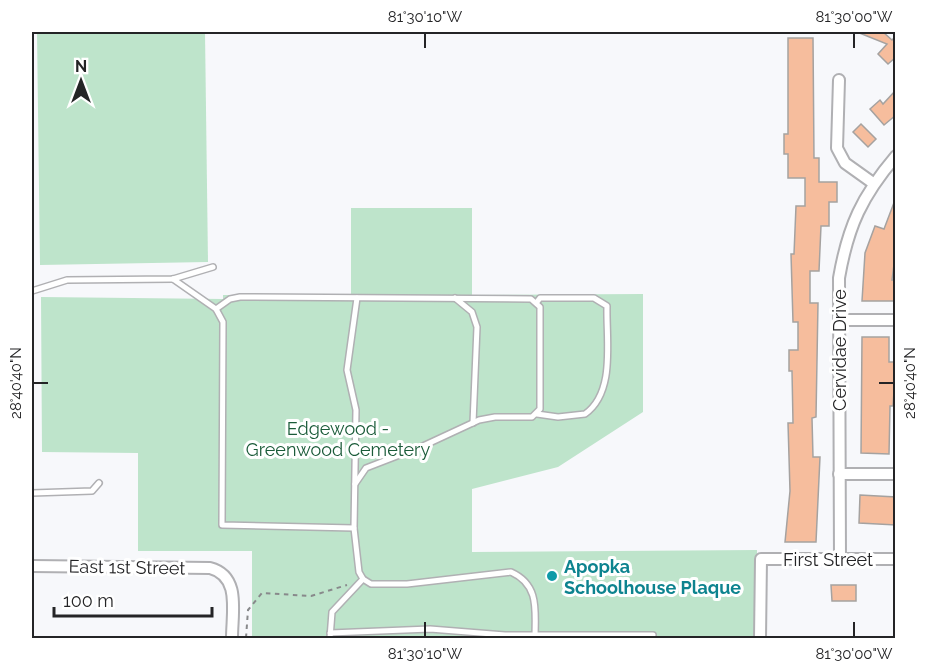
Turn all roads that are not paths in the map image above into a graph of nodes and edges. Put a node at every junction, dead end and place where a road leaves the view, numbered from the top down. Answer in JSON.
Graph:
{"nodes":[{"id":1,"x":838,"y":80,"type":"dead end"},
{"id":2,"x":896,"y":156,"type":"edge"},
{"id":3,"x":873,"y":183,"type":"junction"},
{"id":4,"x":213,"y":267,"type":"dead end"},
{"id":5,"x":173,"y":279,"type":"junction"},
{"id":6,"x":32,"y":291,"type":"edge"},
{"id":7,"x":454,"y":297,"type":"junction"},
{"id":8,"x":357,"y":298,"type":"junction"},
{"id":9,"x":537,"y":302,"type":"junction"},
{"id":10,"x":216,"y":309,"type":"junction"},
{"id":11,"x":896,"y":320,"type":"edge"},
{"id":12,"x":840,"y":321,"type":"junction"},
{"id":13,"x":537,"y":414,"type":"junction"},
{"id":14,"x":473,"y":423,"type":"junction"},
{"id":15,"x":839,"y":474,"type":"junction"},
{"id":16,"x":896,"y":474,"type":"edge"},
{"id":17,"x":99,"y":483,"type":"dead end"},
{"id":18,"x":355,"y":484,"type":"junction"},
{"id":19,"x":32,"y":493,"type":"edge"},
{"id":20,"x":354,"y":528,"type":"junction"},
{"id":21,"x":840,"y":559,"type":"junction"},
{"id":22,"x":896,"y":559,"type":"edge"},
{"id":23,"x":32,"y":566,"type":"edge"},
{"id":24,"x":363,"y":579,"type":"junction"},
{"id":25,"x":653,"y":635,"type":"dead end"},
{"id":26,"x":330,"y":636,"type":"edge"},
{"id":27,"x":535,"y":637,"type":"edge"},
{"id":28,"x":232,"y":639,"type":"edge"},
{"id":29,"x":760,"y":639,"type":"edge"}],
"edges":[{"from":1,"to":3,"type":"street"},
{"from":2,"to":3,"type":"street","name":"Cervidae Drive"},
{"from":3,"to":12,"type":"street","name":"Cervidae Drive"},
{"from":4,"to":5,"type":"lane"},
{"from":5,"to":6,"type":"lane"},
{"from":5,"to":10,"type":"lane"},
{"from":7,"to":8,"type":"lane"},
{"from":7,"to":9,"type":"lane"},
{"from":7,"to":14,"type":"lane"},
{"from":8,"to":10,"type":"lane"},
{"from":8,"to":18,"type":"lane"},
{"from":9,"to":13,"type":"lane"},
{"from":9,"to":13,"type":"lane"},
{"from":10,"to":20,"type":"lane"},
{"from":11,"to":12,"type":"street"},
{"from":12,"to":15,"type":"street","name":"Cervidae Drive"},
{"from":13,"to":14,"type":"lane"},
{"from":14,"to":18,"type":"lane"},
{"from":15,"to":16,"type":"street"},
{"from":15,"to":21,"type":"street","name":"Cervidae Drive"},
{"from":17,"to":19,"type":"lane"},
{"from":18,"to":20,"type":"lane"},
{"from":20,"to":24,"type":"lane"},
{"from":21,"to":22,"type":"street","name":"First Street"},
{"from":21,"to":29,"type":"street","name":"First Street"},
{"from":23,"to":28,"type":"street","name":"East 1st Street"},
{"from":24,"to":26,"type":"lane"},
{"from":24,"to":27,"type":"lane"},
{"from":25,"to":27,"type":"lane"},
{"from":26,"to":27,"type":"lane"}]}
